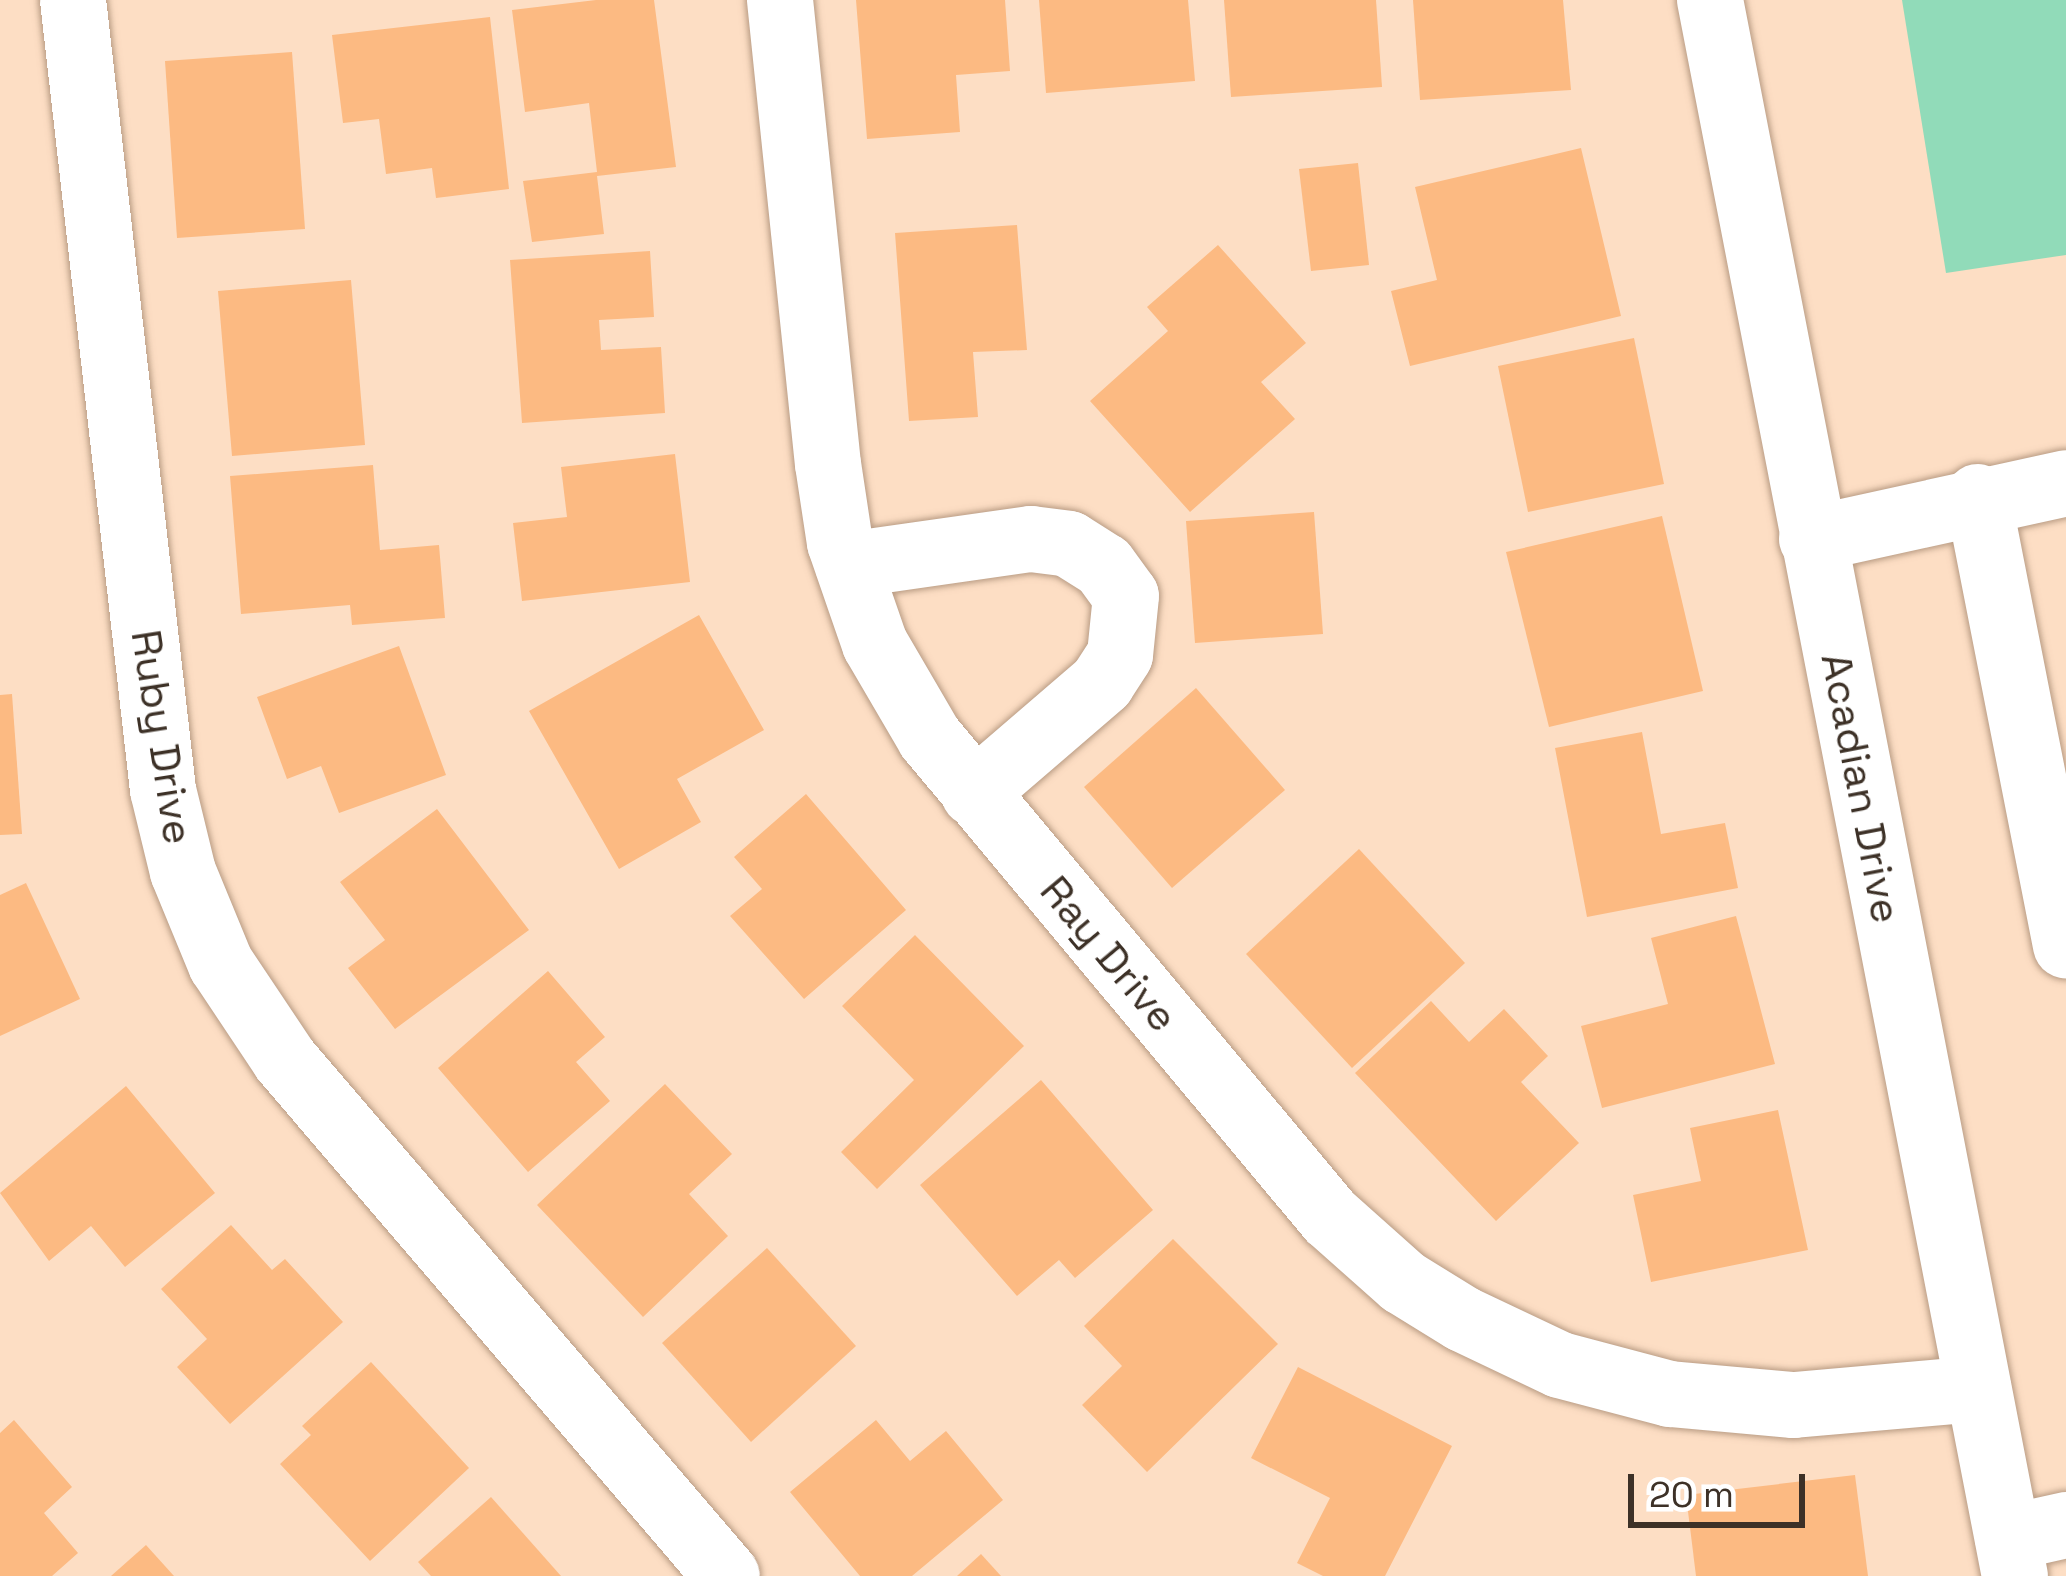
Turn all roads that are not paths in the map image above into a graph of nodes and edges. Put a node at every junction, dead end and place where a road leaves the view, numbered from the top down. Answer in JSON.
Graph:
{"nodes":[{"id":1,"x":73,"y":0,"type":"edge"},
{"id":2,"x":780,"y":0,"type":"edge"},
{"id":3,"x":1710,"y":0,"type":"edge"},
{"id":4,"x":2066,"y":483,"type":"edge"},
{"id":5,"x":1978,"y":497,"type":"junction"},
{"id":6,"x":1812,"y":539,"type":"junction"},
{"id":7,"x":848,"y":565,"type":"junction"},
{"id":8,"x":974,"y":793,"type":"junction"},
{"id":9,"x":2066,"y":945,"type":"edge"},
{"id":10,"x":1978,"y":1389,"type":"junction"},
{"id":11,"x":2029,"y":1546,"type":"edge"},
{"id":12,"x":727,"y":1576,"type":"edge"}],
"edges":[{"from":1,"to":12,"type":"street","name":"Ruby Drive"},
{"from":2,"to":7,"type":"street","name":"Ray Drive"},
{"from":3,"to":6,"type":"street","name":"Acadian Drive"},
{"from":4,"to":5,"type":"street"},
{"from":5,"to":6,"type":"street"},
{"from":5,"to":9,"type":"street"},
{"from":6,"to":10,"type":"street","name":"Acadian Drive"},
{"from":7,"to":8,"type":"street","name":"Ray Drive"},
{"from":7,"to":8,"type":"street"},
{"from":8,"to":10,"type":"street","name":"Ray Drive"},
{"from":10,"to":11,"type":"street","name":"Acadian Drive"}]}
